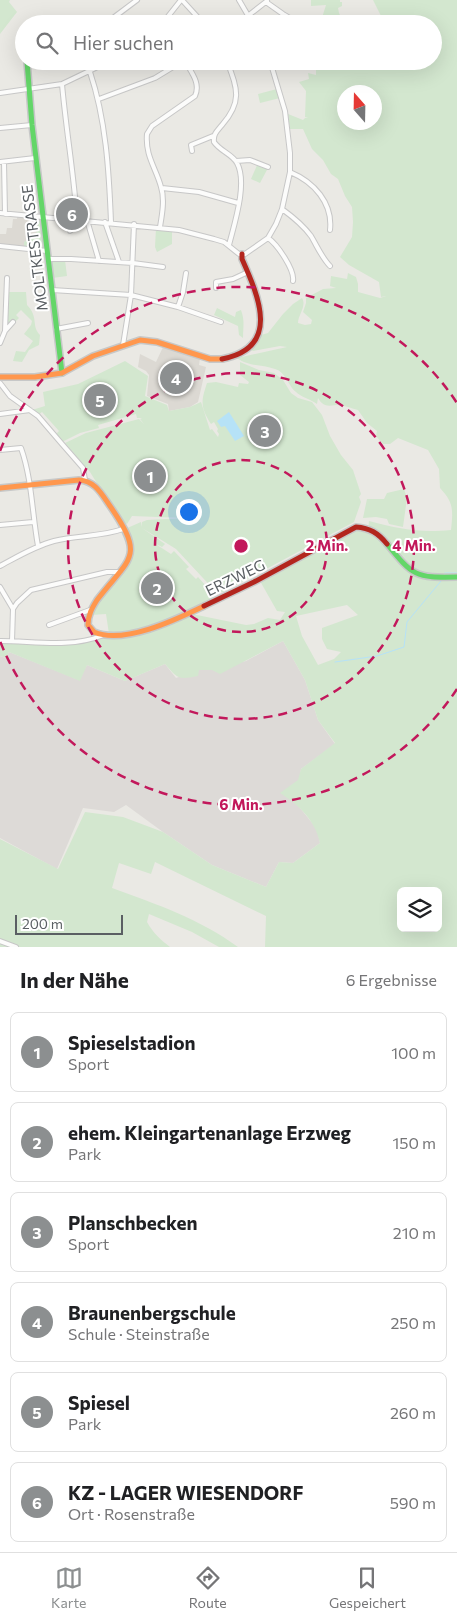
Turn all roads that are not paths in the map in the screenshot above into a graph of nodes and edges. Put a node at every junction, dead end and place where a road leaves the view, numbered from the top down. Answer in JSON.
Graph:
{"nodes":[{"id":1,"x":137,"y":0,"type":"edge"},
{"id":2,"x":182,"y":0,"type":"edge"},
{"id":3,"x":238,"y":0,"type":"edge"},
{"id":4,"x":267,"y":1,"type":"edge"},
{"id":5,"x":117,"y":15,"type":"edge"},
{"id":6,"x":170,"y":15,"type":"edge"},
{"id":7,"x":196,"y":15,"type":"edge"},
{"id":8,"x":249,"y":15,"type":"joint"},
{"id":9,"x":285,"y":15,"type":"edge"},
{"id":10,"x":27,"y":70,"type":"edge"},
{"id":11,"x":94,"y":70,"type":"edge"},
{"id":12,"x":168,"y":70,"type":"edge"},
{"id":13,"x":189,"y":70,"type":"edge"},
{"id":14,"x":230,"y":70,"type":"edge"},
{"id":15,"x":273,"y":70,"type":"edge"},
{"id":16,"x":90,"y":72,"type":"junction"},
{"id":17,"x":62,"y":84,"type":"junction"},
{"id":18,"x":28,"y":88,"type":"junction"},
{"id":19,"x":0,"y":93,"type":"edge"},
{"id":20,"x":99,"y":99,"type":"junction"},
{"id":21,"x":32,"y":125,"type":"junction"},
{"id":22,"x":0,"y":128,"type":"edge"},
{"id":23,"x":214,"y":136,"type":"junction"},
{"id":24,"x":192,"y":151,"type":"dead end"},
{"id":25,"x":35,"y":158,"type":"junction"},
{"id":26,"x":236,"y":161,"type":"junction"},
{"id":27,"x":2,"y":162,"type":"edge"},
{"id":28,"x":268,"y":167,"type":"dead end"},
{"id":29,"x":290,"y":172,"type":"junction"},
{"id":30,"x":162,"y":188,"type":"junction"},
{"id":31,"x":238,"y":203,"type":"junction"},
{"id":32,"x":282,"y":209,"type":"junction"},
{"id":33,"x":2,"y":213,"type":"edge"},
{"id":34,"x":42,"y":216,"type":"junction"},
{"id":35,"x":68,"y":219,"type":"junction"},
{"id":36,"x":77,"y":220,"type":"junction"},
{"id":37,"x":87,"y":220,"type":"junction"},
{"id":38,"x":105,"y":222,"type":"junction"},
{"id":39,"x":112,"y":222,"type":"junction"},
{"id":40,"x":134,"y":224,"type":"junction"},
{"id":41,"x":160,"y":227,"type":"junction"},
{"id":42,"x":330,"y":230,"type":"dead end"},
{"id":43,"x":70,"y":231,"type":"dead end"},
{"id":44,"x":268,"y":238,"type":"junction"},
{"id":45,"x":229,"y":245,"type":"junction"},
{"id":46,"x":0,"y":246,"type":"edge"},
{"id":47,"x":47,"y":251,"type":"junction"},
{"id":48,"x":242,"y":254,"type":"junction"},
{"id":49,"x":48,"y":259,"type":"junction"},
{"id":50,"x":99,"y":261,"type":"junction"},
{"id":51,"x":119,"y":262,"type":"junction"},
{"id":52,"x":133,"y":263,"type":"junction"},
{"id":53,"x":330,"y":266,"type":"dead end"},
{"id":54,"x":163,"y":267,"type":"dead end"},
{"id":55,"x":248,"y":272,"type":"junction"},
{"id":56,"x":186,"y":273,"type":"dead end"},
{"id":57,"x":7,"y":278,"type":"dead end"},
{"id":58,"x":293,"y":281,"type":"dead end"},
{"id":59,"x":216,"y":288,"type":"dead end"},
{"id":60,"x":52,"y":290,"type":"junction"},
{"id":61,"x":131,"y":295,"type":"junction"},
{"id":62,"x":178,"y":307,"type":"junction"},
{"id":63,"x":13,"y":322,"type":"dead end"},
{"id":64,"x":221,"y":322,"type":"dead end"},
{"id":65,"x":88,"y":323,"type":"dead end"},
{"id":66,"x":56,"y":329,"type":"junction"},
{"id":67,"x":5,"y":331,"type":"junction"},
{"id":68,"x":0,"y":343,"type":"edge"},
{"id":69,"x":123,"y":345,"type":"junction"},
{"id":70,"x":62,"y":373,"type":"junction"},
{"id":71,"x":0,"y":377,"type":"edge"},
{"id":72,"x":0,"y":383,"type":"edge"},
{"id":73,"x":30,"y":410,"type":"junction"},
{"id":74,"x":0,"y":414,"type":"edge"},
{"id":75,"x":0,"y":450,"type":"edge"},
{"id":76,"x":82,"y":480,"type":"junction"},
{"id":77,"x":30,"y":485,"type":"junction"},
{"id":78,"x":0,"y":488,"type":"edge"},
{"id":79,"x":33,"y":522,"type":"junction"},
{"id":80,"x":0,"y":525,"type":"edge"},
{"id":81,"x":123,"y":528,"type":"junction"},
{"id":82,"x":38,"y":546,"type":"junction"},
{"id":83,"x":0,"y":566,"type":"edge"},
{"id":84,"x":120,"y":572,"type":"junction"},
{"id":85,"x":457,"y":577,"type":"edge"},
{"id":86,"x":0,"y":588,"type":"edge"},
{"id":87,"x":13,"y":608,"type":"junction"},
{"id":88,"x":90,"y":610,"type":"junction"},
{"id":89,"x":49,"y":625,"type":"dead end"},
{"id":90,"x":101,"y":636,"type":"junction"},
{"id":91,"x":0,"y":641,"type":"edge"},
{"id":92,"x":12,"y":641,"type":"junction"},
{"id":93,"x":0,"y":941,"type":"edge"},
{"id":94,"x":16,"y":947,"type":"edge"}],
"edges":[{"from":1,"to":5,"type":"street"},
{"from":2,"to":6,"type":"street"},
{"from":2,"to":7,"type":"street"},
{"from":3,"to":8,"type":"street"},
{"from":4,"to":8,"type":"street"},
{"from":4,"to":9,"type":"street"},
{"from":10,"to":18,"type":"street","name":"MOLTKESTRASSE"},
{"from":11,"to":16,"type":"street"},
{"from":12,"to":20,"type":"street"},
{"from":13,"to":30,"type":"street"},
{"from":14,"to":23,"type":"street"},
{"from":15,"to":29,"type":"street"},
{"from":16,"to":17,"type":"street"},
{"from":16,"to":20,"type":"street"},
{"from":17,"to":18,"type":"street"},
{"from":17,"to":36,"type":"street"},
{"from":18,"to":19,"type":"street"},
{"from":18,"to":21,"type":"street","name":"MOLTKESTRASSE"},
{"from":20,"to":39,"type":"street"},
{"from":21,"to":22,"type":"street"},
{"from":21,"to":25,"type":"street","name":"MOLTKESTRASSE"},
{"from":23,"to":24,"type":"street"},
{"from":23,"to":26,"type":"street"},
{"from":25,"to":27,"type":"street"},
{"from":25,"to":34,"type":"street","name":"MOLTKESTRASSE"},
{"from":26,"to":28,"type":"street"},
{"from":26,"to":31,"type":"street"},
{"from":27,"to":33,"type":"street"},
{"from":29,"to":32,"type":"street"},
{"from":29,"to":42,"type":"street"},
{"from":30,"to":31,"type":"street"},
{"from":30,"to":41,"type":"street"},
{"from":31,"to":45,"type":"street"},
{"from":32,"to":44,"type":"street"},
{"from":32,"to":53,"type":"street"},
{"from":33,"to":34,"type":"street"},
{"from":34,"to":35,"type":"street"},
{"from":34,"to":47,"type":"street","name":"MOLTKESTRASSE"},
{"from":35,"to":36,"type":"street"},
{"from":35,"to":43,"type":"street"},
{"from":36,"to":37,"type":"street"},
{"from":37,"to":38,"type":"street"},
{"from":37,"to":50,"type":"street"},
{"from":38,"to":39,"type":"street"},
{"from":38,"to":51,"type":"street"},
{"from":39,"to":40,"type":"street"},
{"from":40,"to":41,"type":"street"},
{"from":40,"to":52,"type":"street"},
{"from":41,"to":45,"type":"street"},
{"from":44,"to":48,"type":"street"},
{"from":44,"to":58,"type":"street"},
{"from":45,"to":48,"type":"street"},
{"from":46,"to":47,"type":"street"},
{"from":47,"to":49,"type":"street","name":"MOLTKESTRASSE"},
{"from":48,"to":55,"type":"street"},
{"from":49,"to":50,"type":"street"},
{"from":49,"to":60,"type":"street","name":"MOLTKESTRASSE"},
{"from":50,"to":51,"type":"street"},
{"from":51,"to":52,"type":"street"},
{"from":52,"to":54,"type":"street"},
{"from":52,"to":61,"type":"street"},
{"from":55,"to":59,"type":"street"},
{"from":55,"to":69,"type":"street"},
{"from":56,"to":62,"type":"street"},
{"from":57,"to":67,"type":"street"},
{"from":60,"to":61,"type":"street"},
{"from":60,"to":66,"type":"street","name":"MOLTKESTRASSE"},
{"from":61,"to":62,"type":"street"},
{"from":61,"to":69,"type":"street"},
{"from":62,"to":64,"type":"street"},
{"from":63,"to":67,"type":"street"},
{"from":65,"to":66,"type":"street"},
{"from":66,"to":70,"type":"street","name":"MOLTKESTRASSE"},
{"from":67,"to":68,"type":"street"},
{"from":69,"to":70,"type":"street"},
{"from":70,"to":71,"type":"street"},
{"from":72,"to":73,"type":"street"},
{"from":73,"to":74,"type":"street"},
{"from":73,"to":76,"type":"street"},
{"from":75,"to":77,"type":"street"},
{"from":76,"to":77,"type":"street"},
{"from":76,"to":81,"type":"street"},
{"from":77,"to":78,"type":"street"},
{"from":77,"to":79,"type":"street"},
{"from":79,"to":80,"type":"street"},
{"from":79,"to":82,"type":"street"},
{"from":81,"to":82,"type":"street"},
{"from":81,"to":84,"type":"street"},
{"from":82,"to":83,"type":"street"},
{"from":84,"to":87,"type":"street"},
{"from":84,"to":88,"type":"street"},
{"from":85,"to":90,"type":"street","name":"ERZWEG"},
{"from":86,"to":87,"type":"street"},
{"from":87,"to":92,"type":"street"},
{"from":88,"to":89,"type":"street"},
{"from":88,"to":90,"type":"street"},
{"from":90,"to":92,"type":"street","name":"ERZWEG"},
{"from":91,"to":92,"type":"street","name":"ERZWEG"},
{"from":93,"to":94,"type":"street"}]}
